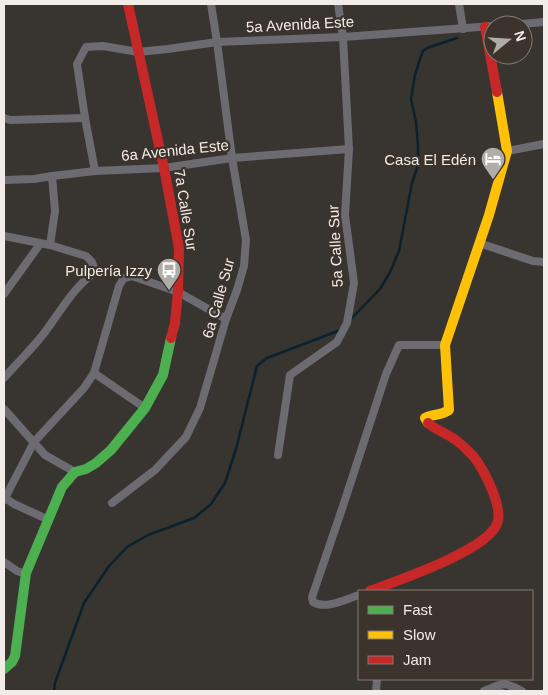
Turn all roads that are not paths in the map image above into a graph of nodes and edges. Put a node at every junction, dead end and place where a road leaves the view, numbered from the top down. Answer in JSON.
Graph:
{"nodes":[{"id":1,"x":128,"y":4,"type":"edge"},
{"id":2,"x":211,"y":4,"type":"edge"},
{"id":3,"x":338,"y":4,"type":"edge"},
{"id":4,"x":459,"y":4,"type":"edge"},
{"id":5,"x":483,"y":27,"type":"edge"},
{"id":6,"x":462,"y":29,"type":"junction"},
{"id":7,"x":343,"y":37,"type":"junction"},
{"id":8,"x":217,"y":42,"type":"junction"},
{"id":9,"x":138,"y":52,"type":"junction"},
{"id":10,"x":495,"y":65,"type":"edge"},
{"id":11,"x":4,"y":118,"type":"edge"},
{"id":12,"x":85,"y":118,"type":"junction"},
{"id":13,"x":544,"y":144,"type":"edge"},
{"id":14,"x":349,"y":149,"type":"junction"},
{"id":15,"x":507,"y":151,"type":"junction"},
{"id":16,"x":232,"y":158,"type":"junction"},
{"id":17,"x":164,"y":168,"type":"junction"},
{"id":18,"x":95,"y":171,"type":"junction"},
{"id":19,"x":52,"y":176,"type":"junction"},
{"id":20,"x":4,"y":180,"type":"edge"},
{"id":21,"x":4,"y":236,"type":"edge"},
{"id":22,"x":480,"y":243,"type":"junction"},
{"id":23,"x":40,"y":244,"type":"junction"},
{"id":24,"x":50,"y":245,"type":"junction"},
{"id":25,"x":544,"y":262,"type":"edge"},
{"id":26,"x":178,"y":292,"type":"junction"},
{"id":27,"x":4,"y":294,"type":"edge"},
{"id":28,"x":226,"y":319,"type":"junction"},
{"id":29,"x":445,"y":345,"type":"junction"},
{"id":30,"x":94,"y":373,"type":"junction"},
{"id":31,"x":4,"y":378,"type":"edge"},
{"id":32,"x":4,"y":408,"type":"edge"},
{"id":33,"x":145,"y":408,"type":"junction"},
{"id":34,"x":34,"y":442,"type":"junction"},
{"id":35,"x":278,"y":454,"type":"dead end"},
{"id":36,"x":75,"y":472,"type":"junction"},
{"id":37,"x":5,"y":495,"type":"edge"},
{"id":38,"x":112,"y":503,"type":"dead end"},
{"id":39,"x":49,"y":520,"type":"junction"},
{"id":40,"x":4,"y":562,"type":"edge"},
{"id":41,"x":26,"y":574,"type":"junction"},
{"id":42,"x":373,"y":590,"type":"edge"},
{"id":43,"x":358,"y":595,"type":"edge"},
{"id":44,"x":4,"y":669,"type":"edge"},
{"id":45,"x":487,"y":690,"type":"edge"},
{"id":46,"x":504,"y":691,"type":"edge"},
{"id":47,"x":522,"y":691,"type":"edge"}],
"edges":[{"from":1,"to":9,"type":"street","name":"7a Calle Sur"},
{"from":2,"to":8,"type":"street","name":"6a Calle Sur"},
{"from":3,"to":7,"type":"street","name":"5a Calle Sur"},
{"from":4,"to":6,"type":"street"},
{"from":5,"to":6,"type":"street","name":"5a Avenida Este"},
{"from":6,"to":7,"type":"street","name":"5a Avenida Este"},
{"from":7,"to":8,"type":"street","name":"5a Avenida Este"},
{"from":7,"to":14,"type":"street","name":"5a Calle Sur"},
{"from":8,"to":9,"type":"street","name":"5a Avenida Este"},
{"from":8,"to":16,"type":"street","name":"6a Calle Sur"},
{"from":9,"to":12,"type":"street","name":"5a Avenida Este"},
{"from":9,"to":17,"type":"street","name":"7a Calle Sur"},
{"from":10,"to":15,"type":"street"},
{"from":11,"to":12,"type":"street"},
{"from":12,"to":18,"type":"street"},
{"from":13,"to":15,"type":"street"},
{"from":14,"to":16,"type":"street","name":"6a Avenida Este"},
{"from":14,"to":35,"type":"street","name":"5a Calle Sur"},
{"from":15,"to":22,"type":"street"},
{"from":16,"to":17,"type":"street","name":"6a Avenida Este"},
{"from":16,"to":28,"type":"street","name":"6a Calle Sur"},
{"from":17,"to":18,"type":"street","name":"6a Avenida Este"},
{"from":17,"to":26,"type":"street","name":"7a Calle Sur"},
{"from":18,"to":19,"type":"street","name":"6a Avenida Este"},
{"from":19,"to":20,"type":"street","name":"6a Avenida Este"},
{"from":19,"to":24,"type":"street"},
{"from":21,"to":23,"type":"street"},
{"from":22,"to":25,"type":"street"},
{"from":22,"to":29,"type":"street"},
{"from":23,"to":24,"type":"street"},
{"from":23,"to":27,"type":"street"},
{"from":24,"to":31,"type":"street"},
{"from":26,"to":28,"type":"street"},
{"from":26,"to":30,"type":"street"},
{"from":26,"to":33,"type":"street","name":"7a Calle Sur"},
{"from":28,"to":38,"type":"street","name":"6a Calle Sur"},
{"from":29,"to":42,"type":"street"},
{"from":29,"to":43,"type":"street"},
{"from":30,"to":33,"type":"street"},
{"from":30,"to":34,"type":"street"},
{"from":32,"to":34,"type":"street"},
{"from":33,"to":36,"type":"street","name":"7a Calle Sur"},
{"from":34,"to":36,"type":"street"},
{"from":34,"to":37,"type":"street"},
{"from":36,"to":39,"type":"street","name":"7a Calle Sur"},
{"from":37,"to":39,"type":"street"},
{"from":39,"to":41,"type":"street","name":"7a Calle Sur"},
{"from":40,"to":41,"type":"street"},
{"from":41,"to":44,"type":"street","name":"7a Calle Sur"},
{"from":45,"to":46,"type":"lane"},
{"from":45,"to":47,"type":"street"}]}
